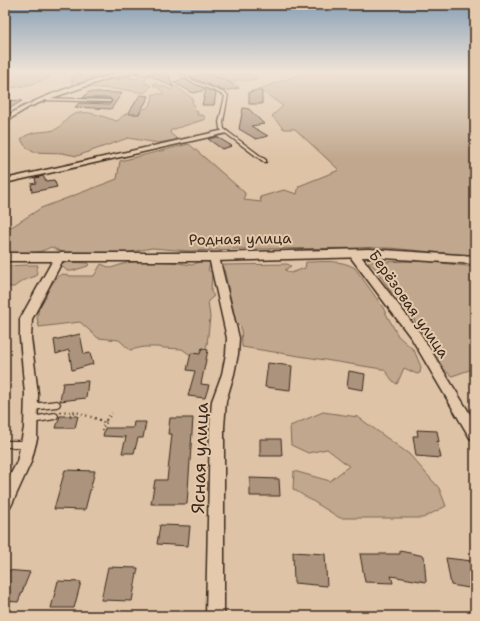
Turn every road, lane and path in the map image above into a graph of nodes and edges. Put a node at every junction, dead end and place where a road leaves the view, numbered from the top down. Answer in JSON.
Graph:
{"nodes":[{"id":1,"x":39,"y":101,"type":"edge"},
{"id":2,"x":225,"y":101,"type":"edge"},
{"id":3,"x":5,"y":120,"type":"edge"},
{"id":4,"x":225,"y":132,"type":"junction"},
{"id":5,"x":266,"y":161,"type":"dead end"},
{"id":6,"x":5,"y":181,"type":"edge"},
{"id":7,"x":354,"y":253,"type":"junction"},
{"id":8,"x":5,"y":257,"type":"edge"},
{"id":9,"x":214,"y":257,"type":"junction"},
{"id":10,"x":59,"y":258,"type":"junction"},
{"id":11,"x":475,"y":260,"type":"edge"},
{"id":12,"x":57,"y":404,"type":"dead end"},
{"id":13,"x":78,"y":412,"type":"junction"},
{"id":14,"x":112,"y":413,"type":"dead end"},
{"id":15,"x":32,"y":414,"type":"junction"},
{"id":16,"x":70,"y":415,"type":"dead end"},
{"id":17,"x":55,"y":416,"type":"joint"},
{"id":18,"x":105,"y":422,"type":"junction"},
{"id":19,"x":102,"y":431,"type":"dead end"},
{"id":20,"x":475,"y":434,"type":"edge"},
{"id":21,"x":7,"y":444,"type":"dead end"},
{"id":22,"x":29,"y":444,"type":"junction"},
{"id":23,"x":5,"y":501,"type":"edge"},
{"id":24,"x":215,"y":616,"type":"edge"}],
"edges":[{"from":1,"to":3,"type":"street"},
{"from":2,"to":4,"type":"lane"},
{"from":4,"to":5,"type":"lane"},
{"from":4,"to":6,"type":"street"},
{"from":7,"to":9,"type":"street","name":"Родная улица"},
{"from":7,"to":11,"type":"street","name":"Родная улица"},
{"from":7,"to":20,"type":"street","name":"Берёзовая улица"},
{"from":8,"to":10,"type":"street","name":"Родная улица"},
{"from":9,"to":10,"type":"street","name":"Родная улица"},
{"from":9,"to":24,"type":"street","name":"Ясная улица"},
{"from":10,"to":15,"type":"street"},
{"from":12,"to":15,"type":"lane"},
{"from":13,"to":16,"type":"path"},
{"from":13,"to":17,"type":"path"},
{"from":13,"to":18,"type":"path"},
{"from":14,"to":18,"type":"path"},
{"from":15,"to":17,"type":"lane"},
{"from":15,"to":22,"type":"street"},
{"from":18,"to":19,"type":"path"},
{"from":21,"to":22,"type":"lane"},
{"from":22,"to":23,"type":"street"}]}
